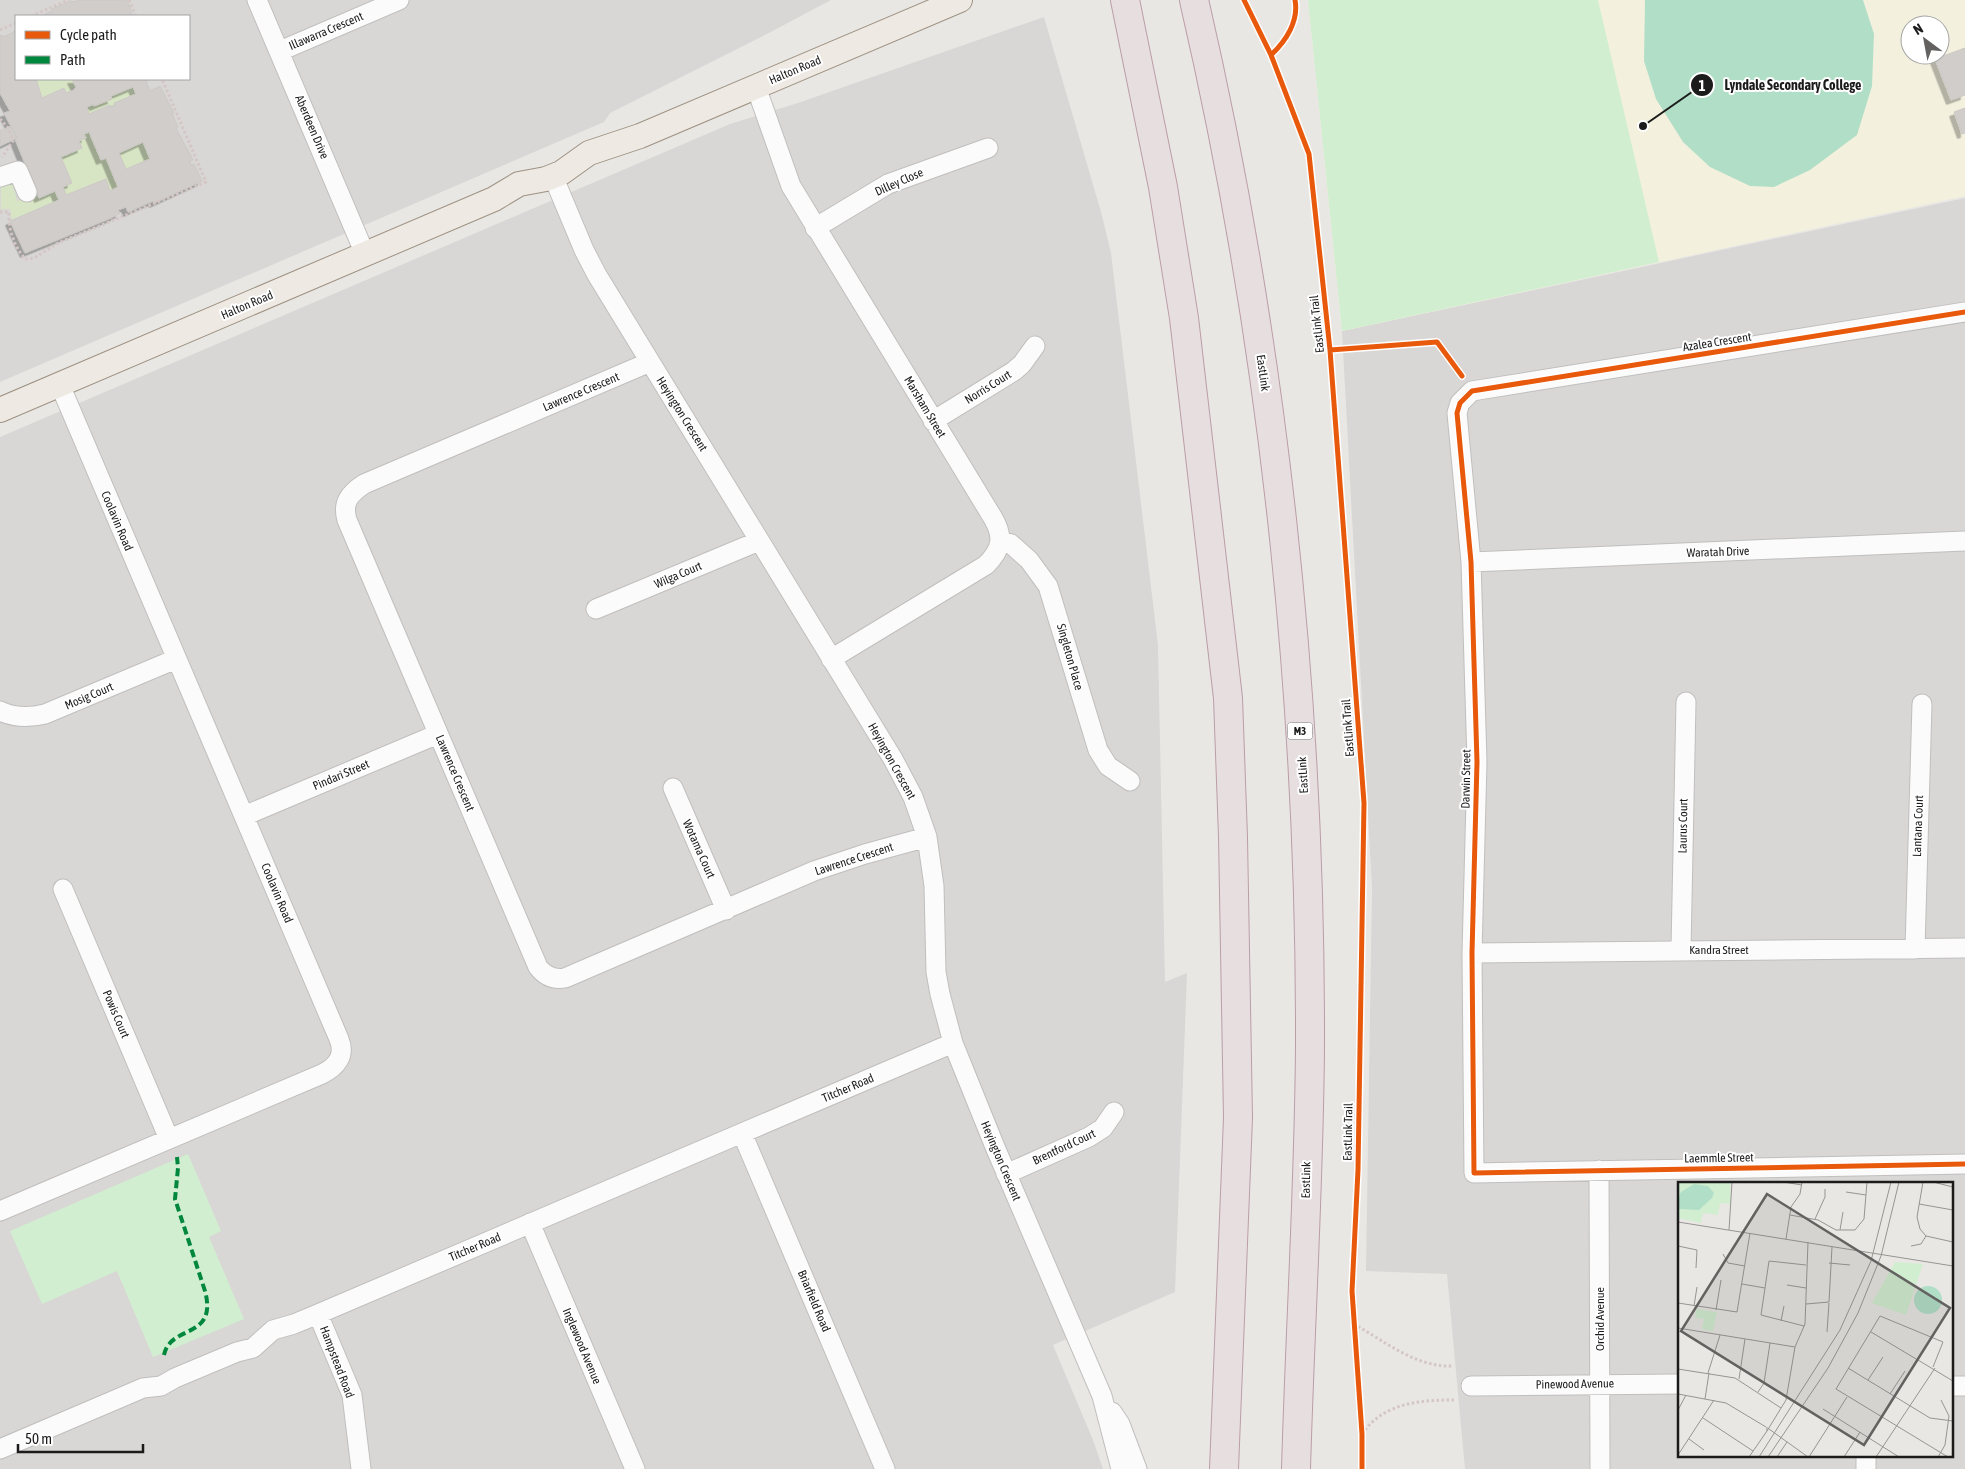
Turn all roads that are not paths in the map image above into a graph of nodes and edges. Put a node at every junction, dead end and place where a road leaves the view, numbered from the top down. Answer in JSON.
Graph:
{"nodes":[{"id":1,"x":257,"y":0,"type":"edge"},
{"id":2,"x":400,"y":0,"type":"edge"},
{"id":3,"x":960,"y":0,"type":"edge"},
{"id":4,"x":1125,"y":0,"type":"edge"},
{"id":5,"x":1194,"y":0,"type":"edge"},
{"id":6,"x":280,"y":51,"type":"junction"},
{"id":7,"x":756,"y":87,"type":"junction"},
{"id":8,"x":988,"y":148,"type":"dead end"},
{"id":9,"x":0,"y":177,"type":"edge"},
{"id":10,"x":556,"y":182,"type":"junction"},
{"id":11,"x":27,"y":192,"type":"dead end"},
{"id":12,"x":815,"y":228,"type":"junction"},
{"id":13,"x":365,"y":254,"type":"junction"},
{"id":14,"x":1965,"y":312,"type":"edge"},
{"id":15,"x":1035,"y":346,"type":"dead end"},
{"id":16,"x":650,"y":362,"type":"junction"},
{"id":17,"x":60,"y":385,"type":"junction"},
{"id":18,"x":1472,"y":391,"type":"joint"},
{"id":19,"x":0,"y":410,"type":"edge"},
{"id":20,"x":933,"y":421,"type":"junction"},
{"id":21,"x":759,"y":541,"type":"junction"},
{"id":22,"x":1000,"y":541,"type":"junction"},
{"id":23,"x":1965,"y":541,"type":"edge"},
{"id":24,"x":1471,"y":562,"type":"junction"},
{"id":25,"x":596,"y":610,"type":"dead end"},
{"id":26,"x":176,"y":659,"type":"junction"},
{"id":27,"x":831,"y":659,"type":"junction"},
{"id":28,"x":1686,"y":702,"type":"dead end"},
{"id":29,"x":1922,"y":704,"type":"dead end"},
{"id":30,"x":0,"y":711,"type":"edge"},
{"id":31,"x":438,"y":734,"type":"junction"},
{"id":32,"x":1130,"y":781,"type":"dead end"},
{"id":33,"x":673,"y":788,"type":"dead end"},
{"id":34,"x":244,"y":816,"type":"junction"},
{"id":35,"x":927,"y":837,"type":"junction"},
{"id":36,"x":63,"y":889,"type":"dead end"},
{"id":37,"x":726,"y":910,"type":"junction"},
{"id":38,"x":1915,"y":948,"type":"junction"},
{"id":39,"x":1965,"y":948,"type":"edge"},
{"id":40,"x":1680,"y":950,"type":"junction"},
{"id":41,"x":1472,"y":954,"type":"junction"},
{"id":42,"x":953,"y":1043,"type":"junction"},
{"id":43,"x":1114,"y":1112,"type":"dead end"},
{"id":44,"x":742,"y":1133,"type":"junction"},
{"id":45,"x":169,"y":1139,"type":"junction"},
{"id":46,"x":1965,"y":1164,"type":"edge"},
{"id":47,"x":1599,"y":1170,"type":"junction"},
{"id":48,"x":1474,"y":1173,"type":"joint"},
{"id":49,"x":1006,"y":1174,"type":"junction"},
{"id":50,"x":0,"y":1211,"type":"edge"},
{"id":51,"x":530,"y":1223,"type":"junction"},
{"id":52,"x":318,"y":1314,"type":"junction"},
{"id":53,"x":1600,"y":1383,"type":"junction"},
{"id":54,"x":1678,"y":1384,"type":"edge"},
{"id":55,"x":1471,"y":1386,"type":"dead end"},
{"id":56,"x":1952,"y":1386,"type":"edge"},
{"id":57,"x":1965,"y":1386,"type":"edge"},
{"id":58,"x":1102,"y":1396,"type":"junction"},
{"id":59,"x":0,"y":1449,"type":"edge"},
{"id":60,"x":1866,"y":1456,"type":"edge"},
{"id":61,"x":361,"y":1469,"type":"edge"},
{"id":62,"x":635,"y":1469,"type":"edge"},
{"id":63,"x":885,"y":1469,"type":"edge"},
{"id":64,"x":1121,"y":1469,"type":"edge"},
{"id":65,"x":1137,"y":1469,"type":"edge"},
{"id":66,"x":1224,"y":1469,"type":"edge"},
{"id":67,"x":1296,"y":1469,"type":"edge"},
{"id":68,"x":1600,"y":1469,"type":"edge"},
{"id":69,"x":1866,"y":1469,"type":"edge"}],
"edges":[{"from":1,"to":6,"type":"street","name":"Aberdeen Drive"},
{"from":2,"to":6,"type":"street","name":"Illawarra Crescent"},
{"from":3,"to":7,"type":"main road","name":"Halton Road"},
{"from":4,"to":66,"type":"highway"},
{"from":5,"to":67,"type":"highway","name":"EastLink","number":"M3"},
{"from":6,"to":13,"type":"street","name":"Aberdeen Drive"},
{"from":7,"to":10,"type":"main road","name":"Halton Road"},
{"from":7,"to":12,"type":"street","name":"Marsham Street"},
{"from":8,"to":12,"type":"street","name":"Dilley Close"},
{"from":9,"to":11,"type":"street"},
{"from":10,"to":13,"type":"main road","name":"Halton Road"},
{"from":10,"to":16,"type":"street","name":"Heyington Crescent"},
{"from":12,"to":20,"type":"street","name":"Marsham Street"},
{"from":13,"to":17,"type":"main road","name":"Halton Road"},
{"from":14,"to":18,"type":"street","name":"Azalea Crescent"},
{"from":15,"to":20,"type":"street","name":"Norris Court"},
{"from":16,"to":21,"type":"street","name":"Heyington Crescent"},
{"from":16,"to":31,"type":"street","name":"Lawrence Crescent"},
{"from":17,"to":19,"type":"main road","name":"Halton Road"},
{"from":17,"to":26,"type":"street","name":"Coolavin Road"},
{"from":18,"to":24,"type":"street","name":"Darwin Street"},
{"from":20,"to":22,"type":"street","name":"Marsham Street"},
{"from":21,"to":25,"type":"street","name":"Wilga Court"},
{"from":21,"to":27,"type":"street","name":"Heyington Crescent"},
{"from":22,"to":27,"type":"street"},
{"from":22,"to":32,"type":"street","name":"Singleton Place"},
{"from":23,"to":24,"type":"street","name":"Waratah Drive"},
{"from":24,"to":41,"type":"street","name":"Darwin Street"},
{"from":26,"to":30,"type":"street","name":"Mosig Court"},
{"from":26,"to":34,"type":"street","name":"Coolavin Road"},
{"from":27,"to":35,"type":"street","name":"Heyington Crescent"},
{"from":28,"to":40,"type":"street","name":"Laurus Court"},
{"from":29,"to":38,"type":"street","name":"Lantana Court"},
{"from":31,"to":34,"type":"street","name":"Pindari Street"},
{"from":31,"to":37,"type":"street","name":"Lawrence Crescent"},
{"from":33,"to":37,"type":"street","name":"Wotama Court"},
{"from":34,"to":45,"type":"street","name":"Coolavin Road"},
{"from":35,"to":37,"type":"street","name":"Lawrence Crescent"},
{"from":35,"to":42,"type":"street","name":"Heyington Crescent"},
{"from":36,"to":45,"type":"street","name":"Powis Court"},
{"from":38,"to":39,"type":"street","name":"Kandra Street"},
{"from":38,"to":40,"type":"street","name":"Kandra Street"},
{"from":40,"to":41,"type":"street","name":"Kandra Street"},
{"from":41,"to":48,"type":"street","name":"Darwin Street"},
{"from":42,"to":44,"type":"street","name":"Titcher Road"},
{"from":42,"to":49,"type":"street","name":"Heyington Crescent"},
{"from":43,"to":49,"type":"street","name":"Brentford Court"},
{"from":44,"to":51,"type":"street","name":"Titcher Road"},
{"from":44,"to":63,"type":"street","name":"Briarfield Road"},
{"from":45,"to":50,"type":"street","name":"Coolavin Road"},
{"from":46,"to":47,"type":"street","name":"Laemmle Street"},
{"from":47,"to":48,"type":"street","name":"Laemmle Street"},
{"from":47,"to":53,"type":"street","name":"Orchid Avenue"},
{"from":49,"to":58,"type":"street","name":"Heyington Crescent"},
{"from":51,"to":52,"type":"street","name":"Titcher Road"},
{"from":51,"to":62,"type":"street","name":"Inglewood Avenue"},
{"from":52,"to":59,"type":"street","name":"Titcher Road"},
{"from":52,"to":61,"type":"street","name":"Hampstead Road"},
{"from":53,"to":54,"type":"street","name":"Pinewood Avenue"},
{"from":53,"to":55,"type":"street","name":"Pinewood Avenue"},
{"from":53,"to":68,"type":"street","name":"Orchid Avenue"},
{"from":56,"to":57,"type":"street"},
{"from":58,"to":64,"type":"street","name":"Heyington Crescent"},
{"from":58,"to":65,"type":"street","name":"Heyington Crescent"},
{"from":60,"to":69,"type":"street"}]}
